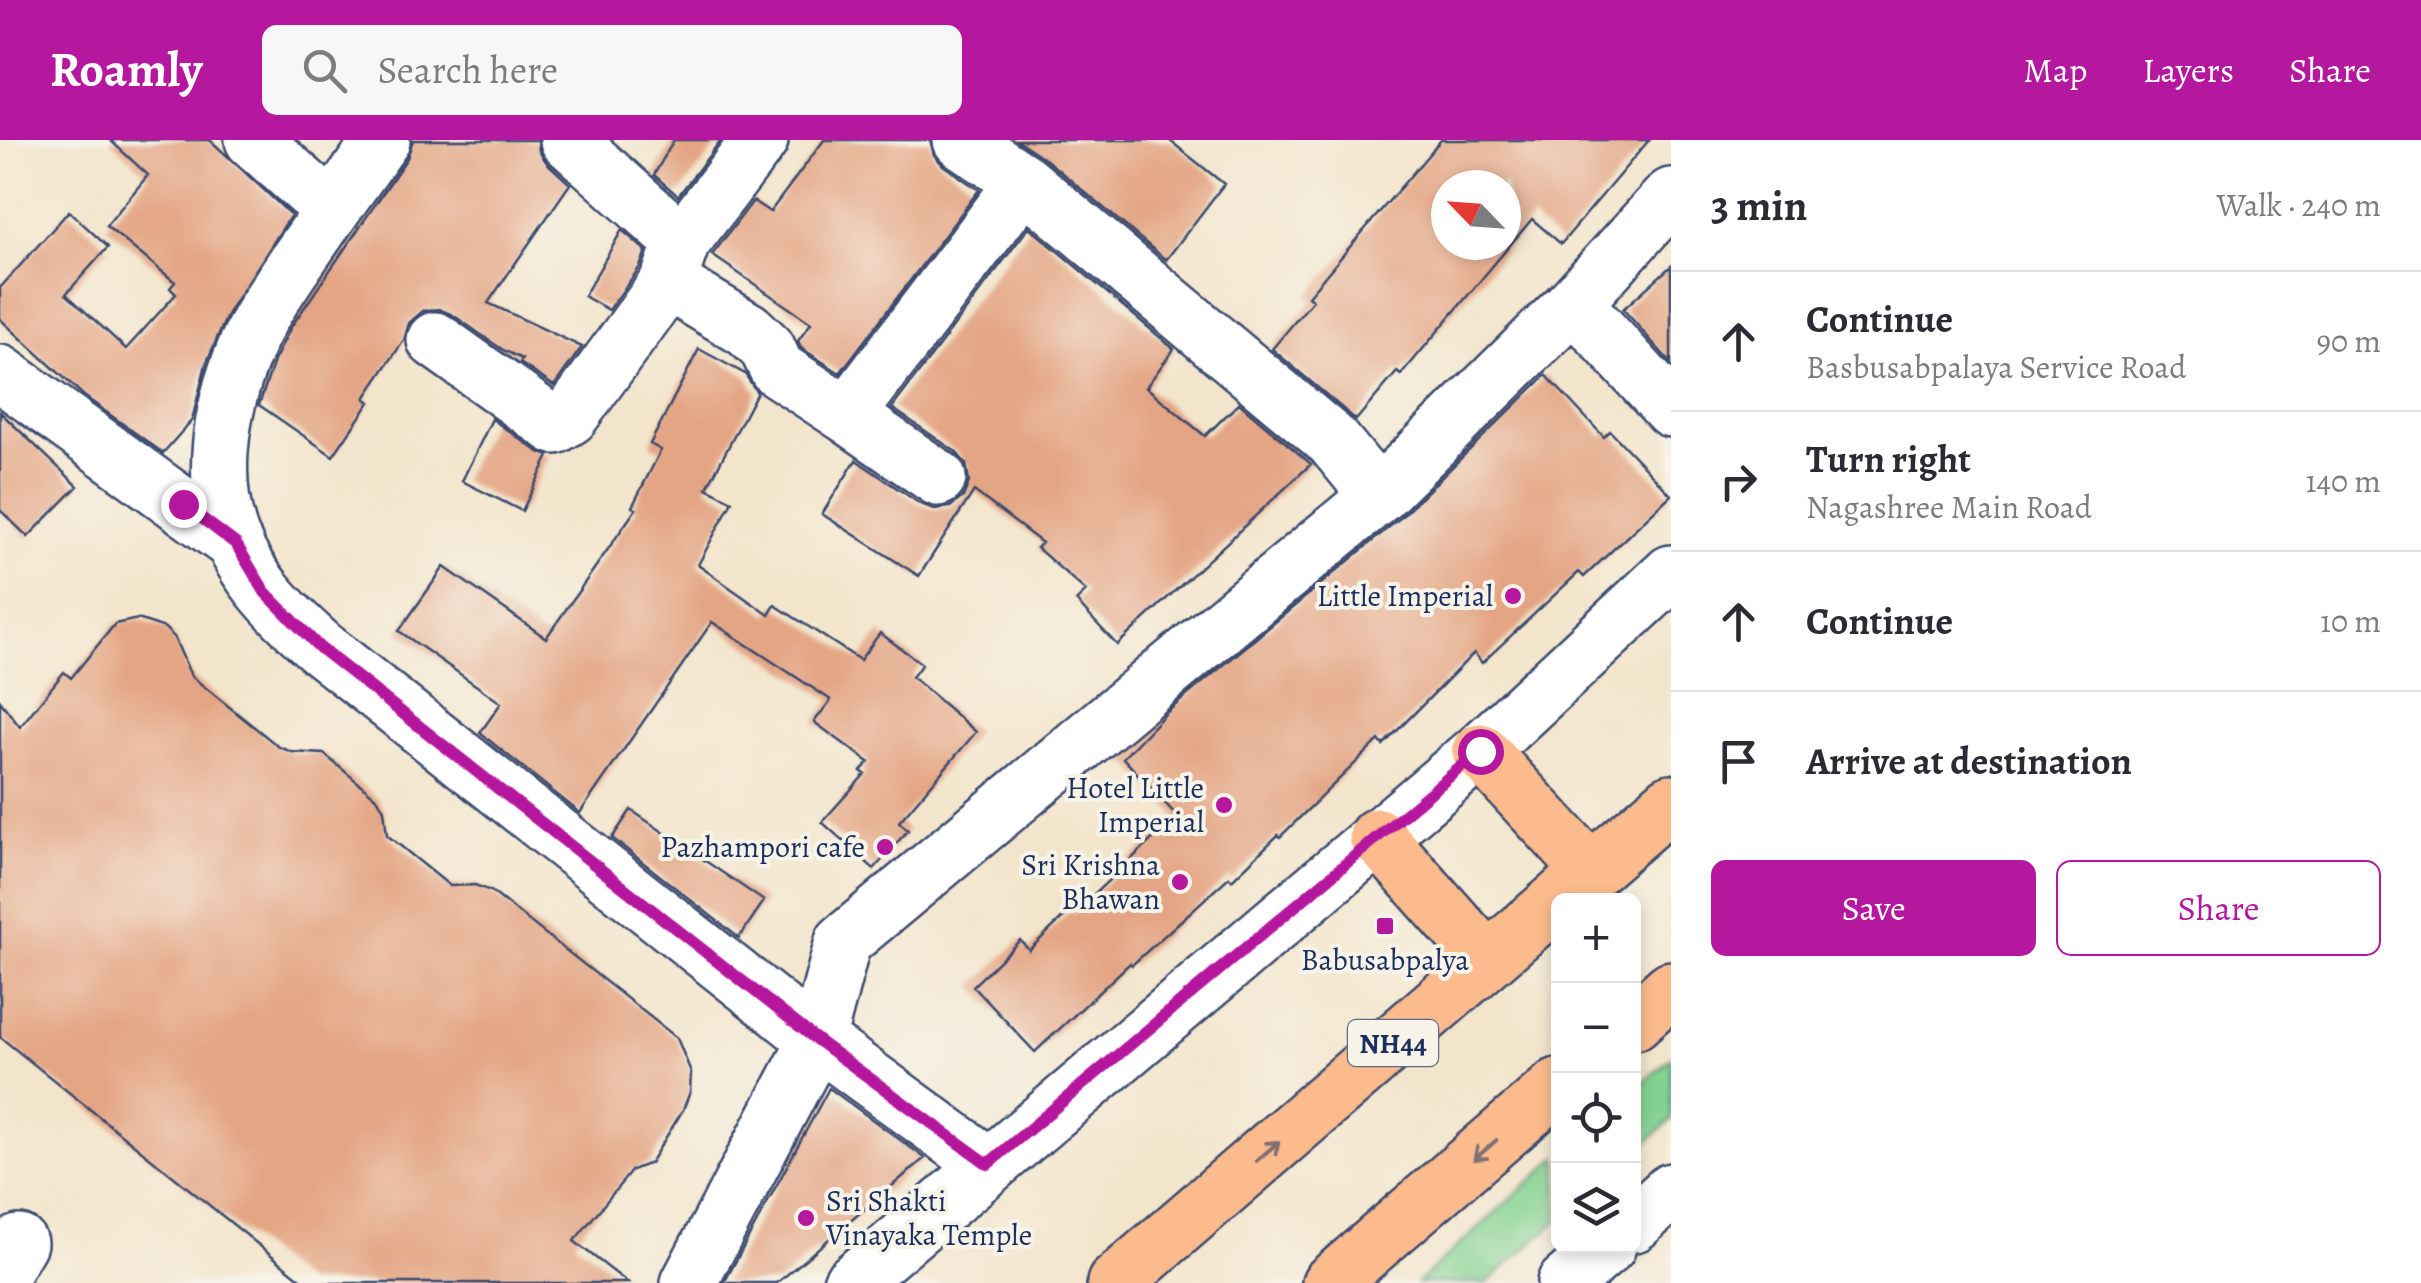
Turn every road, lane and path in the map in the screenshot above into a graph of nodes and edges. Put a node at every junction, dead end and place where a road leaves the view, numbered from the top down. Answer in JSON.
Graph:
{"nodes":[{"id":1,"x":253,"y":140,"type":"edge"},
{"id":2,"x":382,"y":140,"type":"edge"},
{"id":3,"x":568,"y":140,"type":"edge"},
{"id":4,"x":760,"y":140,"type":"edge"},
{"id":5,"x":960,"y":140,"type":"edge"},
{"id":6,"x":1024,"y":182,"type":"junction"},
{"id":7,"x":1671,"y":196,"type":"edge"},
{"id":8,"x":332,"y":210,"type":"junction"},
{"id":9,"x":675,"y":262,"type":"junction"},
{"id":10,"x":1574,"y":303,"type":"junction"},
{"id":11,"x":436,"y":340,"type":"dead end"},
{"id":12,"x":0,"y":374,"type":"edge"},
{"id":13,"x":1671,"y":409,"type":"edge"},
{"id":14,"x":846,"y":415,"type":"junction"},
{"id":15,"x":938,"y":478,"type":"dead end"},
{"id":16,"x":1378,"y":496,"type":"junction"},
{"id":17,"x":236,"y":544,"type":"junction"},
{"id":18,"x":1671,"y":573,"type":"edge"},
{"id":19,"x":1480,"y":751,"type":"junction"},
{"id":20,"x":1671,"y":802,"type":"edge"},
{"id":21,"x":1377,"y":836,"type":"junction"},
{"id":22,"x":1590,"y":870,"type":"junction"},
{"id":23,"x":1487,"y":960,"type":"junction"},
{"id":24,"x":1671,"y":989,"type":"edge"},
{"id":25,"x":1641,"y":1016,"type":"edge"},
{"id":26,"x":817,"y":1040,"type":"junction"},
{"id":27,"x":1551,"y":1092,"type":"edge"},
{"id":28,"x":988,"y":1164,"type":"junction"},
{"id":29,"x":1671,"y":1191,"type":"edge"},
{"id":30,"x":1218,"y":1194,"type":"junction"},
{"id":31,"x":1641,"y":1218,"type":"edge"},
{"id":32,"x":1600,"y":1253,"type":"edge"},
{"id":33,"x":689,"y":1283,"type":"edge"},
{"id":34,"x":850,"y":1283,"type":"edge"},
{"id":35,"x":1089,"y":1283,"type":"edge"},
{"id":36,"x":1115,"y":1283,"type":"edge"},
{"id":37,"x":1330,"y":1283,"type":"edge"},
{"id":38,"x":1565,"y":1283,"type":"edge"}],
"edges":[{"from":1,"to":8,"type":"street"},
{"from":2,"to":8,"type":"street"},
{"from":3,"to":9,"type":"street"},
{"from":4,"to":9,"type":"street"},
{"from":5,"to":6,"type":"street"},
{"from":6,"to":14,"type":"street"},
{"from":6,"to":16,"type":"street"},
{"from":7,"to":10,"type":"street"},
{"from":8,"to":17,"type":"street"},
{"from":9,"to":11,"type":"street"},
{"from":9,"to":14,"type":"street"},
{"from":10,"to":13,"type":"street"},
{"from":10,"to":16,"type":"street"},
{"from":12,"to":17,"type":"street"},
{"from":14,"to":15,"type":"street"},
{"from":16,"to":26,"type":"street"},
{"from":17,"to":26,"type":"street"},
{"from":18,"to":19,"type":"street"},
{"from":19,"to":21,"type":"street"},
{"from":19,"to":22,"type":"highway"},
{"from":20,"to":22,"type":"highway","number":"NH44"},
{"from":21,"to":23,"type":"highway"},
{"from":21,"to":28,"type":"street"},
{"from":22,"to":23,"type":"highway","number":"NH44"},
{"from":30,"to":23,"type":"highway","number":"NH44","one_way":true},
{"from":24,"to":25,"type":"highway"},
{"from":26,"to":28,"type":"street"},
{"from":26,"to":33,"type":"street"},
{"from":27,"to":37,"type":"highway","one_way":true},
{"from":28,"to":34,"type":"street"},
{"from":29,"to":31,"type":"street"},
{"from":30,"to":35,"type":"highway"},
{"from":30,"to":36,"type":"highway","number":"NH44"},
{"from":32,"to":38,"type":"street"}]}
